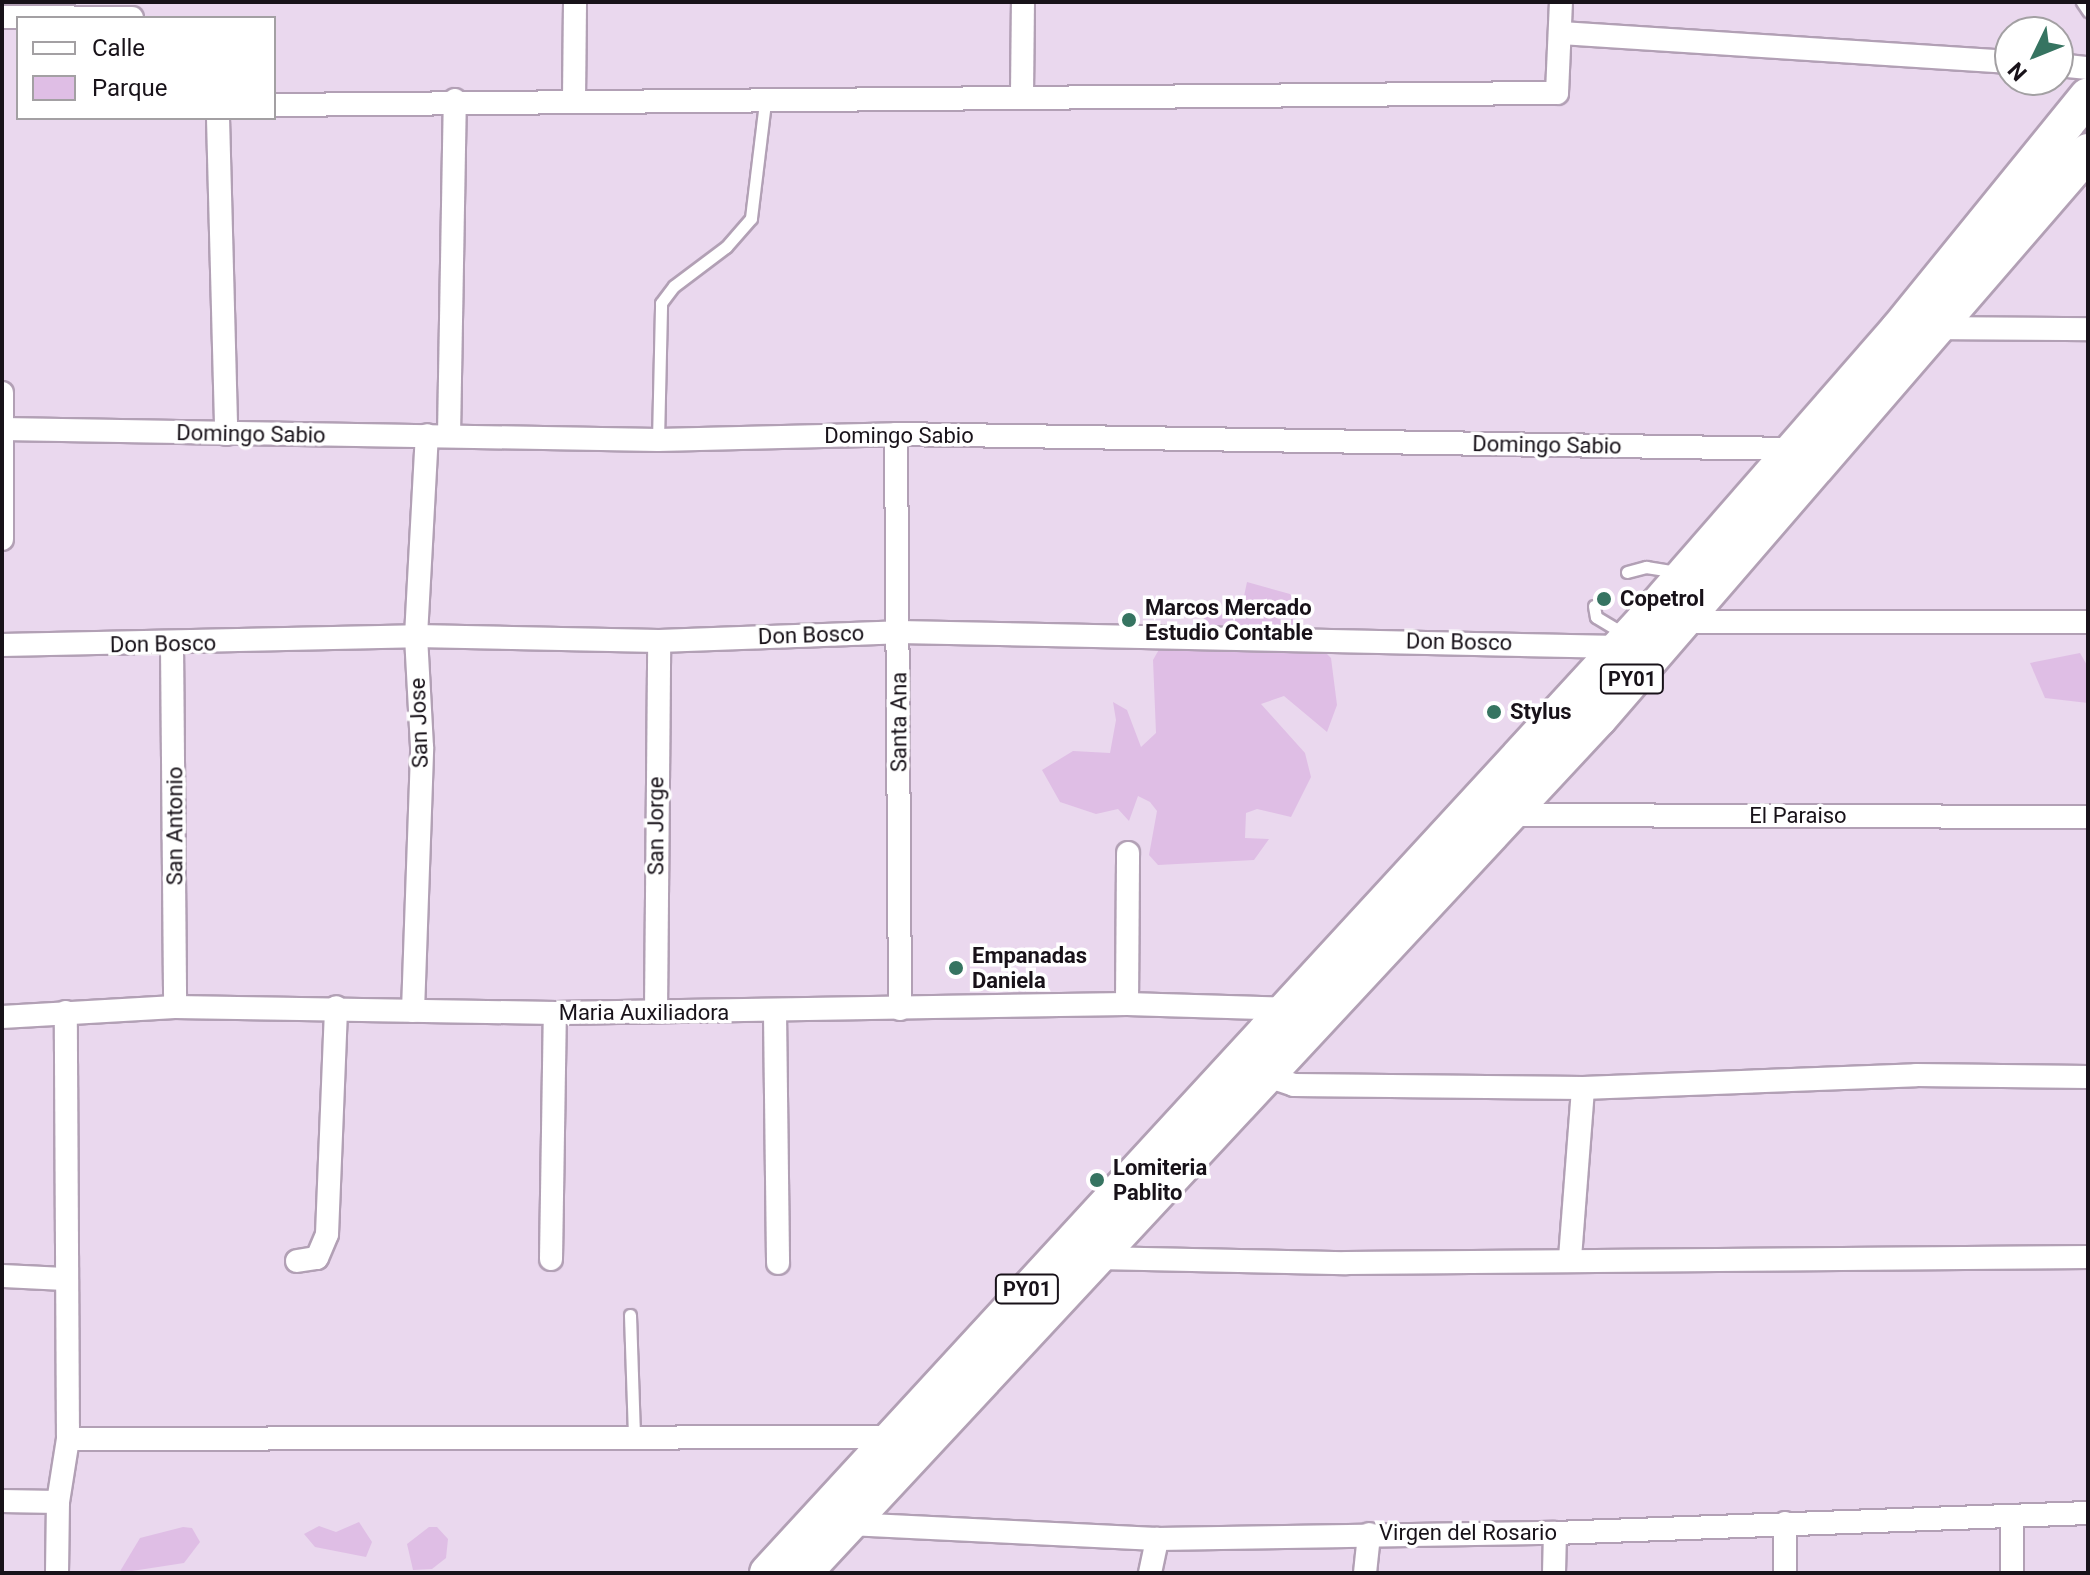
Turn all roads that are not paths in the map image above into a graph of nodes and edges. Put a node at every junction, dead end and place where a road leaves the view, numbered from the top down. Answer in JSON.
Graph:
{"nodes":[{"id":1,"x":575,"y":2,"type":"edge"},
{"id":2,"x":1023,"y":2,"type":"edge"},
{"id":3,"x":1561,"y":2,"type":"edge"},
{"id":4,"x":2082,"y":2,"type":"edge"},
{"id":5,"x":2088,"y":11,"type":"edge"},
{"id":6,"x":1561,"y":33,"type":"junction"},
{"id":7,"x":1994,"y":61,"type":"edge"},
{"id":8,"x":1022,"y":94,"type":"junction"},
{"id":9,"x":2088,"y":96,"type":"edge"},
{"id":10,"x":574,"y":99,"type":"junction"},
{"id":11,"x":455,"y":100,"type":"junction"},
{"id":12,"x":765,"y":103,"type":"junction"},
{"id":13,"x":276,"y":105,"type":"edge"},
{"id":14,"x":218,"y":120,"type":"edge"},
{"id":15,"x":2083,"y":165,"type":"edge"},
{"id":16,"x":1935,"y":328,"type":"junction"},
{"id":17,"x":2088,"y":329,"type":"edge"},
{"id":18,"x":2,"y":393,"type":"edge"},
{"id":19,"x":3,"y":429,"type":"edge"},
{"id":20,"x":226,"y":434,"type":"junction"},
{"id":21,"x":896,"y":434,"type":"junction"},
{"id":22,"x":438,"y":435,"type":"junction"},
{"id":23,"x":658,"y":440,"type":"junction"},
{"id":24,"x":1795,"y":449,"type":"junction"},
{"id":25,"x":2,"y":539,"type":"edge"},
{"id":26,"x":1627,"y":572,"type":"dead end"},
{"id":27,"x":1685,"y":574,"type":"junction"},
{"id":28,"x":1594,"y":606,"type":"dead end"},
{"id":29,"x":1681,"y":622,"type":"junction"},
{"id":30,"x":2088,"y":622,"type":"edge"},
{"id":31,"x":899,"y":632,"type":"junction"},
{"id":32,"x":416,"y":636,"type":"junction"},
{"id":33,"x":659,"y":641,"type":"junction"},
{"id":34,"x":1625,"y":642,"type":"junction"},
{"id":35,"x":2,"y":645,"type":"edge"},
{"id":36,"x":172,"y":645,"type":"junction"},
{"id":37,"x":1508,"y":815,"type":"junction"},
{"id":38,"x":2088,"y":817,"type":"edge"},
{"id":39,"x":1128,"y":853,"type":"dead end"},
{"id":40,"x":1127,"y":1004,"type":"junction"},
{"id":41,"x":175,"y":1007,"type":"junction"},
{"id":42,"x":336,"y":1007,"type":"junction"},
{"id":43,"x":900,"y":1009,"type":"junction"},
{"id":44,"x":413,"y":1011,"type":"junction"},
{"id":45,"x":656,"y":1011,"type":"junction"},
{"id":46,"x":66,"y":1012,"type":"junction"},
{"id":47,"x":1301,"y":1012,"type":"junction"},
{"id":48,"x":555,"y":1013,"type":"junction"},
{"id":49,"x":775,"y":1013,"type":"junction"},
{"id":50,"x":2,"y":1017,"type":"edge"},
{"id":51,"x":1250,"y":1069,"type":"junction"},
{"id":52,"x":2088,"y":1077,"type":"edge"},
{"id":53,"x":1583,"y":1088,"type":"junction"},
{"id":54,"x":2088,"y":1257,"type":"edge"},
{"id":55,"x":1097,"y":1258,"type":"junction"},
{"id":56,"x":1570,"y":1258,"type":"junction"},
{"id":57,"x":551,"y":1259,"type":"dead end"},
{"id":58,"x":297,"y":1261,"type":"dead end"},
{"id":59,"x":778,"y":1263,"type":"dead end"},
{"id":60,"x":2,"y":1276,"type":"edge"},
{"id":61,"x":64,"y":1279,"type":"junction"},
{"id":62,"x":630,"y":1315,"type":"dead end"},
{"id":63,"x":892,"y":1437,"type":"junction"},
{"id":64,"x":68,"y":1439,"type":"junction"},
{"id":65,"x":634,"y":1440,"type":"junction"},
{"id":66,"x":2,"y":1501,"type":"edge"},
{"id":67,"x":58,"y":1502,"type":"junction"},
{"id":68,"x":2088,"y":1513,"type":"edge"},
{"id":69,"x":2012,"y":1517,"type":"junction"},
{"id":70,"x":1785,"y":1523,"type":"junction"},
{"id":71,"x":849,"y":1524,"type":"junction"},
{"id":72,"x":1555,"y":1533,"type":"junction"},
{"id":73,"x":1369,"y":1534,"type":"junction"},
{"id":74,"x":1157,"y":1539,"type":"junction"},
{"id":75,"x":57,"y":1573,"type":"edge"},
{"id":76,"x":768,"y":1573,"type":"edge"},
{"id":77,"x":803,"y":1573,"type":"edge"},
{"id":78,"x":1150,"y":1573,"type":"edge"},
{"id":79,"x":1365,"y":1573,"type":"edge"},
{"id":80,"x":1554,"y":1573,"type":"edge"},
{"id":81,"x":1785,"y":1573,"type":"edge"},
{"id":82,"x":2012,"y":1573,"type":"edge"}],
"edges":[{"from":1,"to":10,"type":"street"},
{"from":2,"to":8,"type":"street"},
{"from":3,"to":6,"type":"street"},
{"from":4,"to":5,"type":"lane"},
{"from":6,"to":7,"type":"street"},
{"from":6,"to":8,"type":"street"},
{"from":8,"to":12,"type":"street"},
{"from":9,"to":24,"type":"highway","number":"PY01"},
{"from":10,"to":11,"type":"street"},
{"from":10,"to":12,"type":"street"},
{"from":11,"to":13,"type":"street"},
{"from":11,"to":22,"type":"street","name":"San Jose"},
{"from":12,"to":23,"type":"lane"},
{"from":14,"to":20,"type":"street"},
{"from":15,"to":16,"type":"highway","number":"PY01"},
{"from":16,"to":17,"type":"street"},
{"from":16,"to":29,"type":"highway","number":"PY01"},
{"from":18,"to":19,"type":"street"},
{"from":19,"to":20,"type":"street","name":"Domingo Sabio"},
{"from":19,"to":25,"type":"street"},
{"from":20,"to":22,"type":"street","name":"Domingo Sabio"},
{"from":21,"to":23,"type":"street","name":"Domingo Sabio"},
{"from":21,"to":24,"type":"street","name":"Domingo Sabio"},
{"from":21,"to":31,"type":"street","name":"Santa Ana"},
{"from":22,"to":23,"type":"street","name":"Domingo Sabio"},
{"from":22,"to":32,"type":"street","name":"San Jose"},
{"from":24,"to":27,"type":"highway","number":"PY01"},
{"from":26,"to":27,"type":"lane"},
{"from":27,"to":34,"type":"highway","number":"PY01"},
{"from":28,"to":34,"type":"lane"},
{"from":29,"to":30,"type":"street"},
{"from":29,"to":37,"type":"highway","number":"PY01"},
{"from":31,"to":33,"type":"street","name":"Don Bosco"},
{"from":31,"to":34,"type":"street","name":"Don Bosco"},
{"from":31,"to":43,"type":"street","name":"Santa Ana"},
{"from":32,"to":33,"type":"street","name":"Don Bosco"},
{"from":32,"to":36,"type":"street","name":"Don Bosco"},
{"from":32,"to":44,"type":"street","name":"San Jose"},
{"from":33,"to":45,"type":"street","name":"San Jorge"},
{"from":34,"to":47,"type":"highway","number":"PY01"},
{"from":35,"to":36,"type":"street","name":"Don Bosco"},
{"from":36,"to":41,"type":"street","name":"San Antonio"},
{"from":37,"to":38,"type":"street","name":"El Paraiso"},
{"from":37,"to":47,"type":"highway","number":"PY01"},
{"from":39,"to":40,"type":"street"},
{"from":40,"to":43,"type":"street","name":"Maria Auxiliadora"},
{"from":40,"to":47,"type":"street","name":"Maria Auxiliadora"},
{"from":41,"to":42,"type":"street","name":"Maria Auxiliadora"},
{"from":41,"to":46,"type":"street","name":"Maria Auxiliadora"},
{"from":42,"to":44,"type":"street","name":"Maria Auxiliadora"},
{"from":42,"to":58,"type":"street"},
{"from":43,"to":49,"type":"street","name":"Maria Auxiliadora"},
{"from":44,"to":48,"type":"street","name":"Maria Auxiliadora"},
{"from":45,"to":48,"type":"street","name":"Maria Auxiliadora"},
{"from":45,"to":49,"type":"street","name":"Maria Auxiliadora"},
{"from":46,"to":50,"type":"street","name":"Maria Auxiliadora"},
{"from":46,"to":61,"type":"street"},
{"from":47,"to":51,"type":"highway","number":"PY01"},
{"from":48,"to":57,"type":"street"},
{"from":49,"to":59,"type":"street"},
{"from":51,"to":53,"type":"street"},
{"from":51,"to":55,"type":"highway","number":"PY01"},
{"from":51,"to":63,"type":"highway","number":"PY01"},
{"from":52,"to":53,"type":"street"},
{"from":53,"to":56,"type":"street"},
{"from":54,"to":56,"type":"street"},
{"from":55,"to":56,"type":"street"},
{"from":55,"to":71,"type":"highway","number":"PY01"},
{"from":60,"to":61,"type":"street"},
{"from":61,"to":64,"type":"street"},
{"from":62,"to":65,"type":"lane"},
{"from":63,"to":65,"type":"street"},
{"from":63,"to":76,"type":"highway","number":"PY01"},
{"from":64,"to":65,"type":"street"},
{"from":64,"to":67,"type":"street"},
{"from":66,"to":67,"type":"street"},
{"from":67,"to":75,"type":"street"},
{"from":68,"to":69,"type":"street","name":"Virgen del Rosario"},
{"from":69,"to":70,"type":"street","name":"Virgen del Rosario"},
{"from":69,"to":82,"type":"street"},
{"from":70,"to":72,"type":"street","name":"Virgen del Rosario"},
{"from":70,"to":81,"type":"street"},
{"from":71,"to":74,"type":"street","name":"Virgen del Rosario"},
{"from":71,"to":77,"type":"highway","number":"PY01"},
{"from":72,"to":73,"type":"street","name":"Virgen del Rosario"},
{"from":72,"to":80,"type":"street"},
{"from":73,"to":74,"type":"street","name":"Virgen del Rosario"},
{"from":73,"to":79,"type":"street"},
{"from":74,"to":78,"type":"street"}]}
